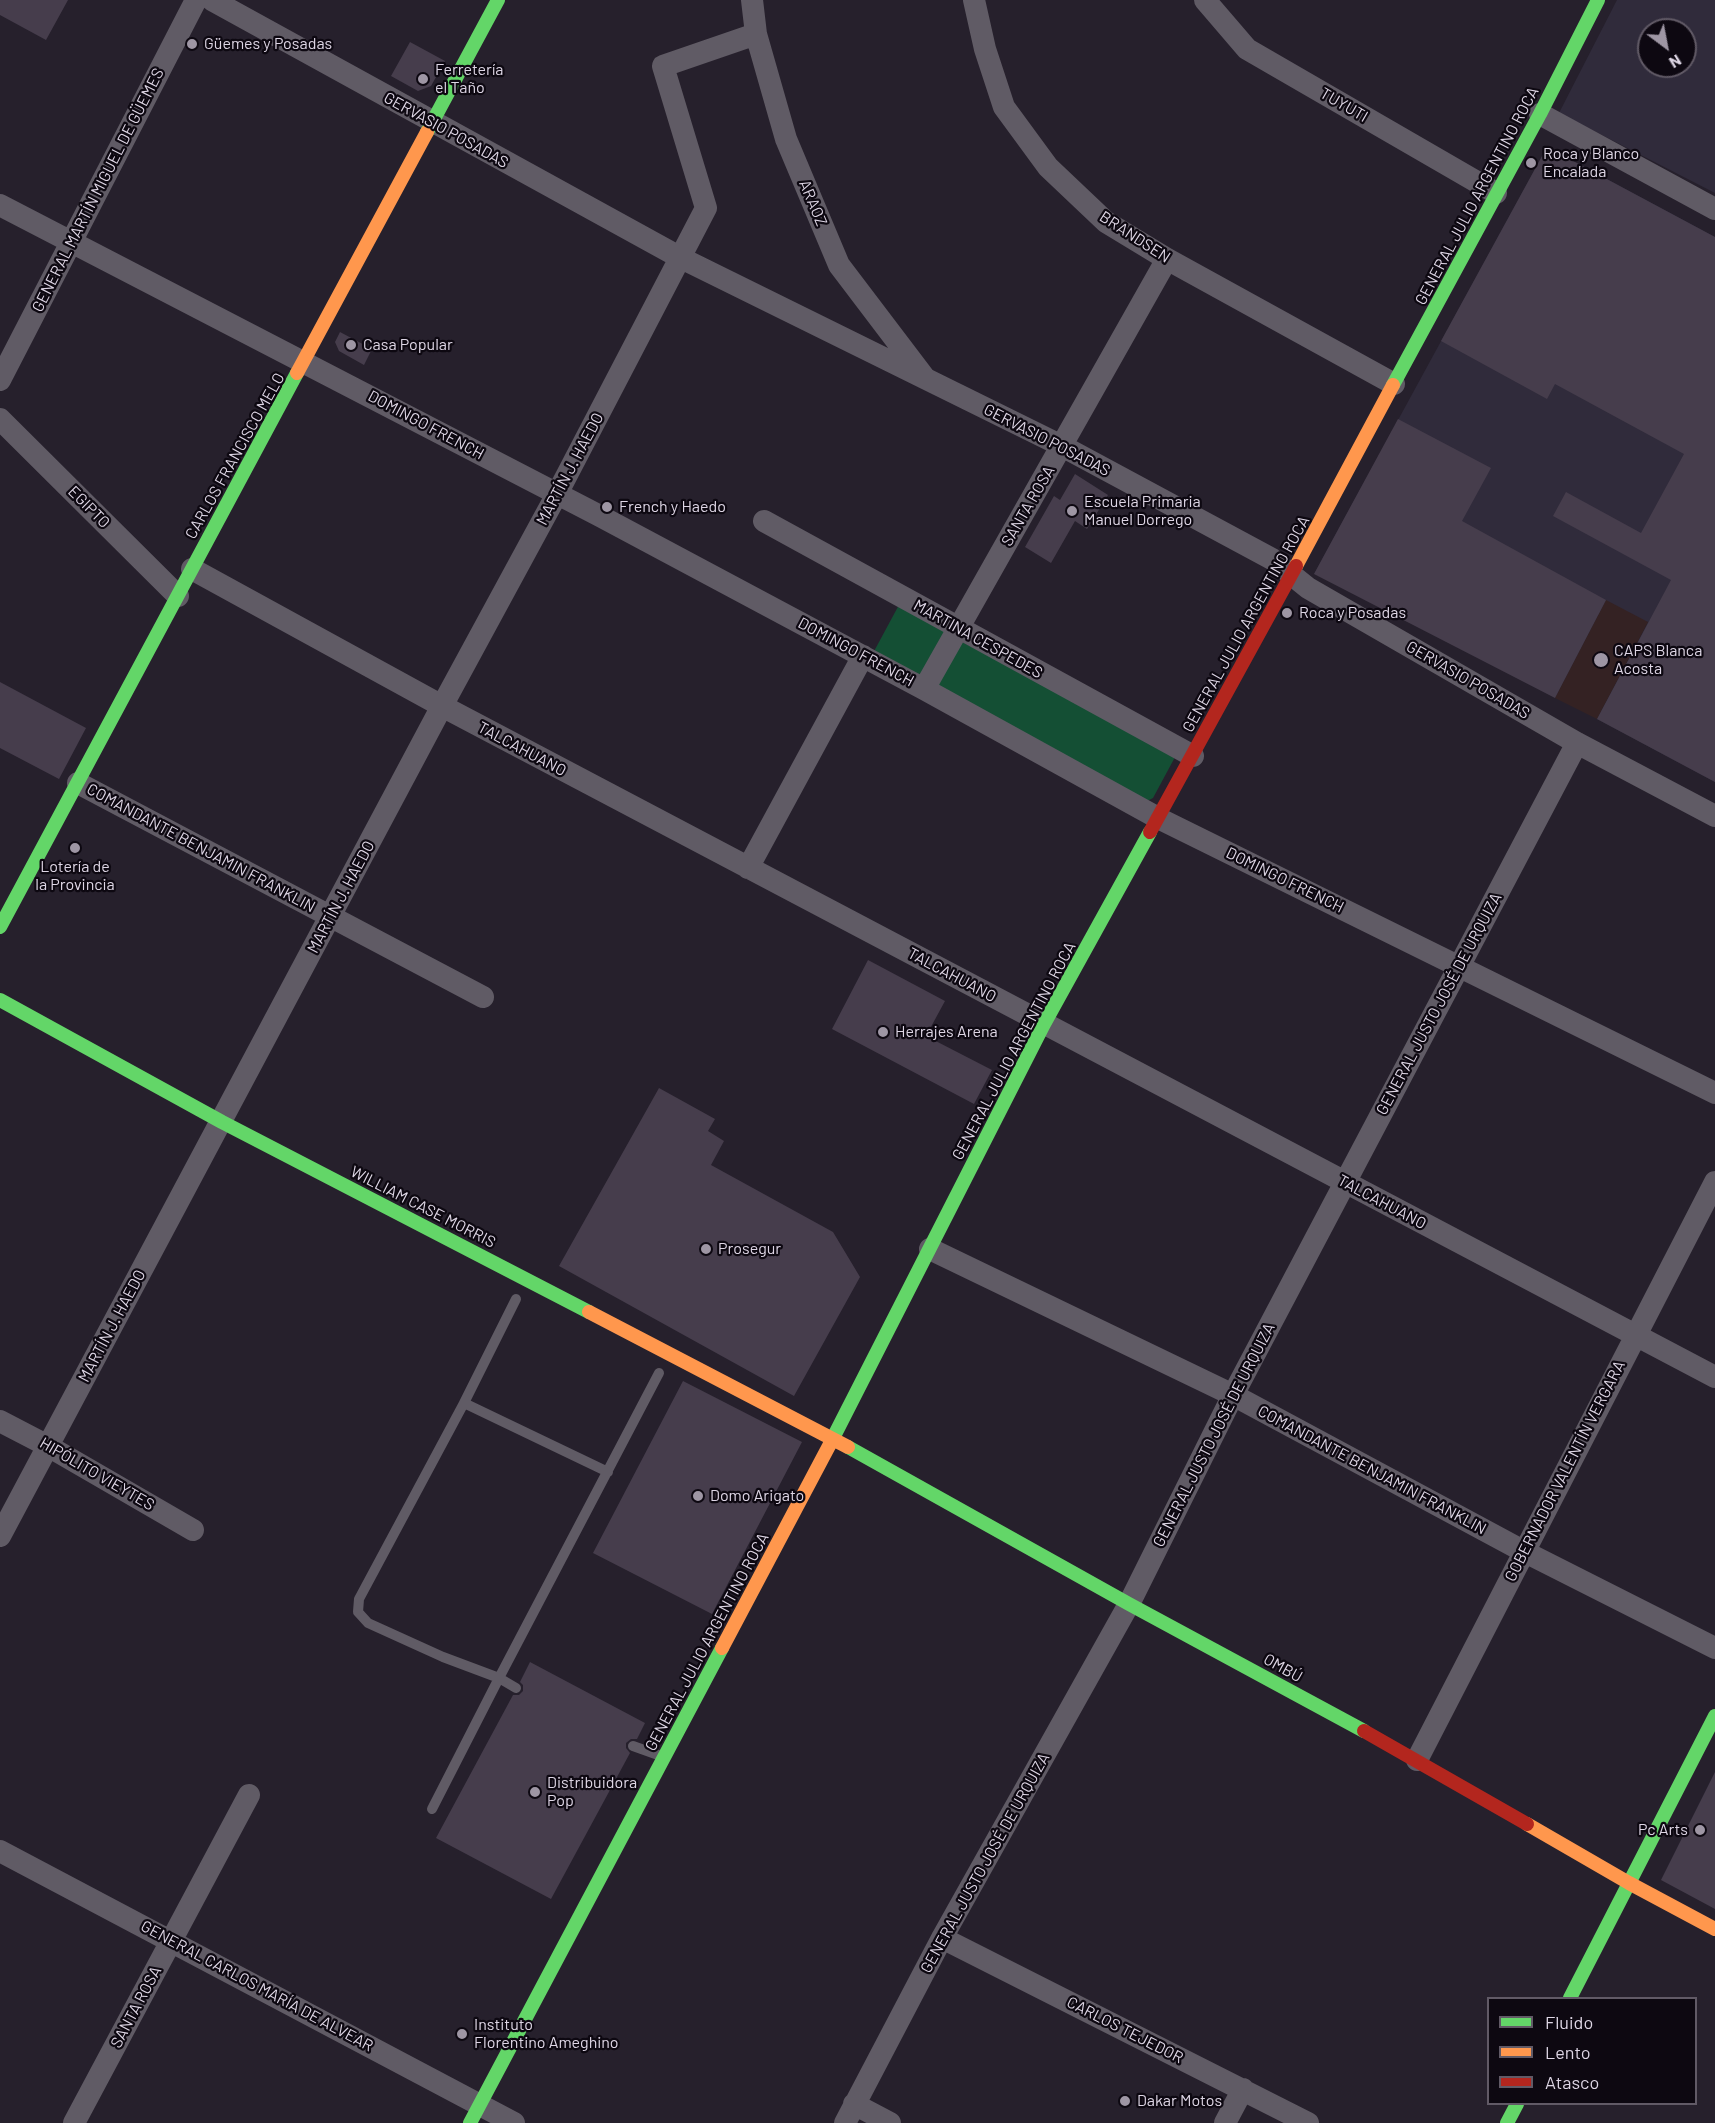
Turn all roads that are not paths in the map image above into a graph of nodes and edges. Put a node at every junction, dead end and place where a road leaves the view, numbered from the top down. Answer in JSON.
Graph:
{"nodes":[{"id":1,"x":196,"y":0,"type":"edge"},
{"id":2,"x":212,"y":0,"type":"edge"},
{"id":3,"x":498,"y":0,"type":"edge"},
{"id":4,"x":752,"y":0,"type":"edge"},
{"id":5,"x":974,"y":0,"type":"edge"},
{"id":6,"x":1205,"y":0,"type":"edge"},
{"id":7,"x":1598,"y":0,"type":"edge"},
{"id":8,"x":756,"y":34,"type":"junction"},
{"id":9,"x":1540,"y":114,"type":"junction"},
{"id":10,"x":432,"y":123,"type":"junction"},
{"id":11,"x":1496,"y":193,"type":"junction"},
{"id":12,"x":0,"y":205,"type":"edge"},
{"id":13,"x":1715,"y":209,"type":"edge"},
{"id":14,"x":71,"y":242,"type":"junction"},
{"id":15,"x":681,"y":258,"type":"junction"},
{"id":16,"x":1167,"y":259,"type":"junction"},
{"id":17,"x":305,"y":362,"type":"junction"},
{"id":18,"x":0,"y":380,"type":"edge"},
{"id":19,"x":927,"y":380,"type":"junction"},
{"id":20,"x":1394,"y":384,"type":"junction"},
{"id":21,"x":0,"y":419,"type":"edge"},
{"id":22,"x":1062,"y":446,"type":"junction"},
{"id":23,"x":557,"y":494,"type":"junction"},
{"id":24,"x":764,"y":521,"type":"dead end"},
{"id":25,"x":192,"y":569,"type":"junction"},
{"id":26,"x":1292,"y":574,"type":"junction"},
{"id":27,"x":178,"y":596,"type":"junction"},
{"id":28,"x":958,"y":629,"type":"junction"},
{"id":29,"x":863,"y":656,"type":"junction"},
{"id":30,"x":924,"y":689,"type":"junction"},
{"id":31,"x":442,"y":706,"type":"junction"},
{"id":32,"x":1577,"y":743,"type":"junction"},
{"id":33,"x":1193,"y":756,"type":"junction"},
{"id":34,"x":78,"y":783,"type":"junction"},
{"id":35,"x":1715,"y":816,"type":"edge"},
{"id":36,"x":1158,"y":818,"type":"junction"},
{"id":37,"x":748,"y":868,"type":"junction"},
{"id":38,"x":330,"y":917,"type":"junction"},
{"id":39,"x":0,"y":927,"type":"edge"},
{"id":40,"x":1459,"y":966,"type":"junction"},
{"id":41,"x":483,"y":997,"type":"dead end"},
{"id":42,"x":0,"y":1000,"type":"edge"},
{"id":43,"x":1044,"y":1024,"type":"junction"},
{"id":44,"x":1715,"y":1093,"type":"edge"},
{"id":45,"x":222,"y":1122,"type":"junction"},
{"id":46,"x":1344,"y":1182,"type":"junction"},
{"id":47,"x":1715,"y":1182,"type":"edge"},
{"id":48,"x":930,"y":1249,"type":"junction"},
{"id":49,"x":516,"y":1299,"type":"dead end"},
{"id":50,"x":1636,"y":1335,"type":"junction"},
{"id":51,"x":659,"y":1372,"type":"dead end"},
{"id":52,"x":1715,"y":1377,"type":"edge"},
{"id":53,"x":1233,"y":1395,"type":"junction"},
{"id":54,"x":464,"y":1404,"type":"junction"},
{"id":55,"x":0,"y":1420,"type":"edge"},
{"id":56,"x":834,"y":1438,"type":"junction"},
{"id":57,"x":48,"y":1446,"type":"junction"},
{"id":58,"x":608,"y":1472,"type":"junction"},
{"id":59,"x":192,"y":1530,"type":"dead end"},
{"id":60,"x":0,"y":1536,"type":"edge"},
{"id":61,"x":1523,"y":1551,"type":"junction"},
{"id":62,"x":1129,"y":1604,"type":"junction"},
{"id":63,"x":1715,"y":1648,"type":"edge"},
{"id":64,"x":498,"y":1678,"type":"junction"},
{"id":65,"x":516,"y":1688,"type":"dead end"},
{"id":66,"x":1715,"y":1716,"type":"edge"},
{"id":67,"x":633,"y":1746,"type":"dead end"},
{"id":68,"x":664,"y":1757,"type":"junction"},
{"id":69,"x":1417,"y":1760,"type":"junction"},
{"id":70,"x":249,"y":1795,"type":"dead end"},
{"id":71,"x":432,"y":1809,"type":"dead end"},
{"id":72,"x":0,"y":1851,"type":"edge"},
{"id":73,"x":1629,"y":1883,"type":"junction"},
{"id":74,"x":1715,"y":1929,"type":"edge"},
{"id":75,"x":942,"y":1938,"type":"junction"},
{"id":76,"x":172,"y":1940,"type":"junction"},
{"id":77,"x":1571,"y":1997,"type":"edge"},
{"id":78,"x":1243,"y":2089,"type":"junction"},
{"id":79,"x":1516,"y":2105,"type":"edge"},
{"id":80,"x":475,"y":2114,"type":"edge"},
{"id":81,"x":849,"y":2114,"type":"edge"},
{"id":82,"x":74,"y":2123,"type":"edge"},
{"id":83,"x":514,"y":2123,"type":"edge"},
{"id":84,"x":890,"y":2123,"type":"edge"},
{"id":85,"x":1225,"y":2123,"type":"edge"},
{"id":86,"x":1308,"y":2123,"type":"edge"},
{"id":87,"x":1507,"y":2123,"type":"edge"}],
"edges":[{"from":1,"to":14,"type":"street","name":"GENERAL MARTÍN MIGUEL DE GÜEMES"},
{"from":2,"to":10,"type":"street","name":"GERVASIO POSADAS"},
{"from":3,"to":10,"type":"street","name":"CARLOS FRANCISCO MELO"},
{"from":4,"to":8,"type":"street","name":"ARAOZ"},
{"from":5,"to":16,"type":"street","name":"BRANDSEN"},
{"from":6,"to":11,"type":"street","name":"TUYUTI"},
{"from":7,"to":9,"type":"street","name":"GENERAL JULIO ARGENTINO ROCA"},
{"from":8,"to":15,"type":"street"},
{"from":8,"to":19,"type":"street","name":"ARAOZ"},
{"from":9,"to":11,"type":"street","name":"GENERAL JULIO ARGENTINO ROCA"},
{"from":9,"to":13,"type":"street"},
{"from":10,"to":15,"type":"street","name":"GERVASIO POSADAS"},
{"from":10,"to":17,"type":"street","name":"CARLOS FRANCISCO MELO"},
{"from":11,"to":20,"type":"street","name":"GENERAL JULIO ARGENTINO ROCA"},
{"from":12,"to":14,"type":"street","name":"DOMINGO FRENCH"},
{"from":14,"to":17,"type":"street","name":"DOMINGO FRENCH"},
{"from":14,"to":18,"type":"street","name":"GENERAL MARTÍN MIGUEL DE GÜEMES"},
{"from":15,"to":19,"type":"street","name":"GERVASIO POSADAS"},
{"from":15,"to":23,"type":"street","name":"MARTÍN J. HAEDO"},
{"from":16,"to":20,"type":"street","name":"BRANDSEN"},
{"from":16,"to":22,"type":"street","name":"SANTA ROSA"},
{"from":17,"to":23,"type":"street","name":"DOMINGO FRENCH"},
{"from":17,"to":25,"type":"street","name":"CARLOS FRANCISCO MELO"},
{"from":19,"to":22,"type":"street","name":"GERVASIO POSADAS"},
{"from":20,"to":26,"type":"street","name":"GENERAL JULIO ARGENTINO ROCA"},
{"from":21,"to":27,"type":"street","name":"EGIPTO"},
{"from":22,"to":26,"type":"street","name":"GERVASIO POSADAS"},
{"from":22,"to":28,"type":"street","name":"SANTA ROSA"},
{"from":23,"to":29,"type":"street","name":"DOMINGO FRENCH"},
{"from":23,"to":31,"type":"street","name":"MARTÍN J. HAEDO"},
{"from":24,"to":28,"type":"street","name":"MARTINA CESPEDES"},
{"from":25,"to":27,"type":"street","name":"CARLOS FRANCISCO MELO"},
{"from":25,"to":31,"type":"street","name":"TALCAHUANO"},
{"from":26,"to":32,"type":"street","name":"GERVASIO POSADAS"},
{"from":26,"to":33,"type":"street","name":"GENERAL JULIO ARGENTINO ROCA"},
{"from":27,"to":34,"type":"street","name":"CARLOS FRANCISCO MELO"},
{"from":28,"to":30,"type":"street","name":"SANTA ROSA"},
{"from":28,"to":33,"type":"street","name":"MARTINA CESPEDES"},
{"from":29,"to":30,"type":"street","name":"DOMINGO FRENCH"},
{"from":29,"to":37,"type":"street"},
{"from":30,"to":36,"type":"street","name":"DOMINGO FRENCH"},
{"from":31,"to":37,"type":"street","name":"TALCAHUANO"},
{"from":31,"to":38,"type":"street","name":"MARTÍN J. HAEDO"},
{"from":32,"to":35,"type":"street","name":"GERVASIO POSADAS"},
{"from":32,"to":40,"type":"street","name":"GENERAL JUSTO JOSÉ DE URQUIZA"},
{"from":33,"to":36,"type":"street","name":"GENERAL JULIO ARGENTINO ROCA"},
{"from":34,"to":38,"type":"street","name":"COMANDANTE BENJAMIN FRANKLIN"},
{"from":34,"to":39,"type":"street","name":"CARLOS FRANCISCO MELO"},
{"from":36,"to":40,"type":"street","name":"DOMINGO FRENCH"},
{"from":36,"to":43,"type":"street","name":"GENERAL JULIO ARGENTINO ROCA"},
{"from":37,"to":43,"type":"street","name":"TALCAHUANO"},
{"from":38,"to":41,"type":"street","name":"COMANDANTE BENJAMIN FRANKLIN"},
{"from":38,"to":45,"type":"street","name":"MARTÍN J. HAEDO"},
{"from":40,"to":44,"type":"street","name":"DOMINGO FRENCH"},
{"from":40,"to":46,"type":"street","name":"GENERAL JUSTO JOSÉ DE URQUIZA"},
{"from":42,"to":45,"type":"street","name":"WILLIAM CASE MORRIS"},
{"from":43,"to":46,"type":"street","name":"TALCAHUANO"},
{"from":43,"to":48,"type":"street","name":"GENERAL JULIO ARGENTINO ROCA"},
{"from":45,"to":56,"type":"street","name":"WILLIAM CASE MORRIS"},
{"from":45,"to":57,"type":"street","name":"MARTÍN J. HAEDO"},
{"from":46,"to":50,"type":"street","name":"TALCAHUANO"},
{"from":46,"to":53,"type":"street","name":"GENERAL JUSTO JOSÉ DE URQUIZA"},
{"from":47,"to":50,"type":"street","name":"GOBERNADOR VALENTÍN VERGARA"},
{"from":48,"to":53,"type":"street","name":"COMANDANTE BENJAMIN FRANKLIN"},
{"from":48,"to":56,"type":"street","name":"GENERAL JULIO ARGENTINO ROCA"},
{"from":49,"to":54,"type":"lane"},
{"from":50,"to":52,"type":"street","name":"TALCAHUANO"},
{"from":50,"to":61,"type":"street","name":"GOBERNADOR VALENTÍN VERGARA"},
{"from":51,"to":58,"type":"lane"},
{"from":53,"to":61,"type":"street","name":"COMANDANTE BENJAMIN FRANKLIN"},
{"from":53,"to":62,"type":"street","name":"GENERAL JUSTO JOSÉ DE URQUIZA"},
{"from":54,"to":58,"type":"lane"},
{"from":54,"to":64,"type":"lane"},
{"from":55,"to":57,"type":"street","name":"HIPÓLITO VIEYTES"},
{"from":56,"to":62,"type":"street","name":"OMBÚ"},
{"from":56,"to":68,"type":"street","name":"GENERAL JULIO ARGENTINO ROCA"},
{"from":57,"to":59,"type":"street","name":"HIPÓLITO VIEYTES"},
{"from":57,"to":60,"type":"street","name":"MARTÍN J. HAEDO"},
{"from":58,"to":64,"type":"lane"},
{"from":61,"to":63,"type":"street","name":"COMANDANTE BENJAMIN FRANKLIN"},
{"from":61,"to":69,"type":"street","name":"GOBERNADOR VALENTÍN VERGARA"},
{"from":62,"to":69,"type":"street","name":"OMBÚ"},
{"from":62,"to":75,"type":"street","name":"GENERAL JUSTO JOSÉ DE URQUIZA"},
{"from":64,"to":65,"type":"lane"},
{"from":64,"to":71,"type":"lane"},
{"from":66,"to":73,"type":"street"},
{"from":67,"to":68,"type":"lane"},
{"from":68,"to":80,"type":"street","name":"GENERAL JULIO ARGENTINO ROCA"},
{"from":69,"to":73,"type":"street","name":"OMBÚ"},
{"from":70,"to":76,"type":"street","name":"SANTA ROSA"},
{"from":72,"to":76,"type":"street","name":"GENERAL CARLOS MARÍA DE ALVEAR"},
{"from":73,"to":74,"type":"street","name":"OMBÚ"},
{"from":73,"to":77,"type":"street"},
{"from":75,"to":78,"type":"street","name":"CARLOS TEJEDOR"},
{"from":75,"to":81,"type":"street","name":"GENERAL JUSTO JOSÉ DE URQUIZA"},
{"from":76,"to":80,"type":"street","name":"GENERAL CARLOS MARÍA DE ALVEAR"},
{"from":76,"to":82,"type":"street","name":"SANTA ROSA"},
{"from":78,"to":85,"type":"street"},
{"from":78,"to":86,"type":"street","name":"CARLOS TEJEDOR"},
{"from":79,"to":87,"type":"street"},
{"from":80,"to":83,"type":"street","name":"GENERAL CARLOS MARÍA DE ALVEAR"},
{"from":81,"to":84,"type":"street"}]}
